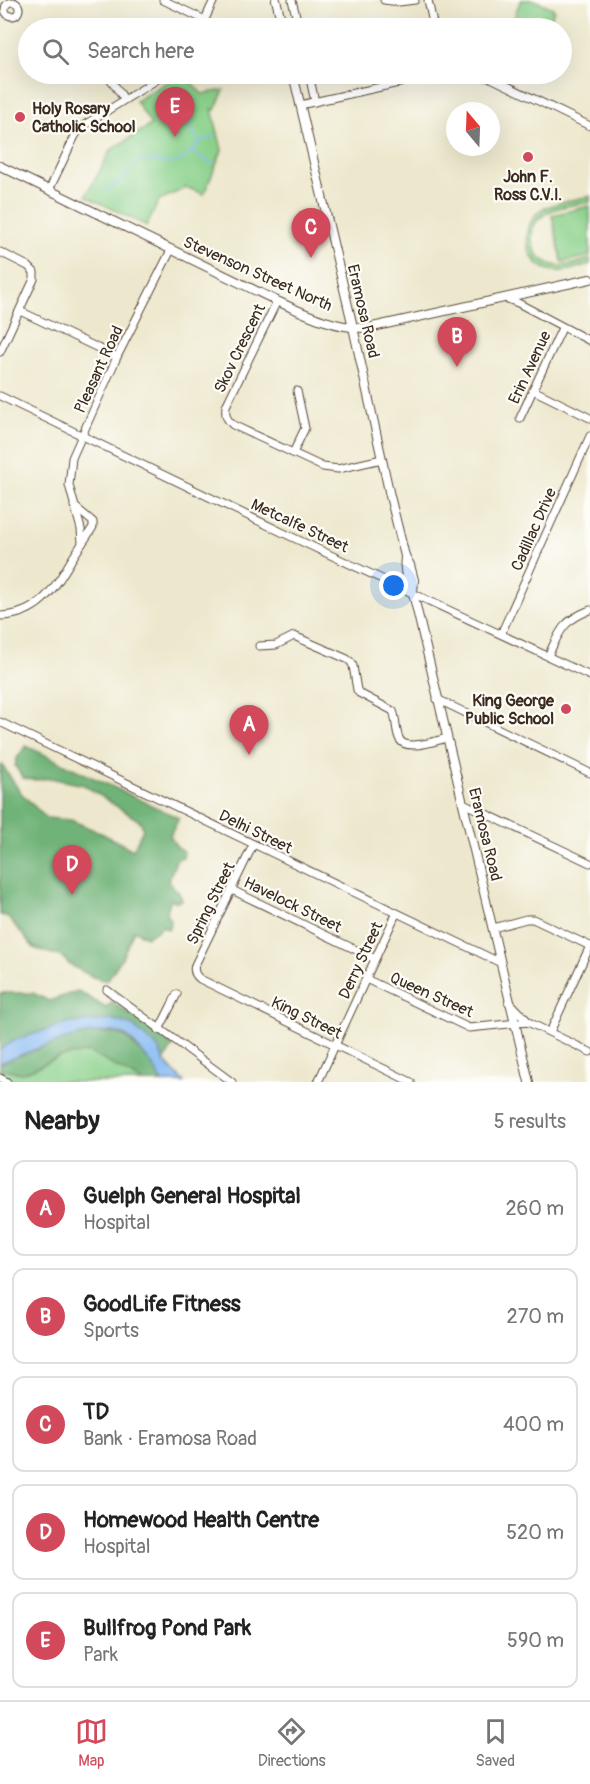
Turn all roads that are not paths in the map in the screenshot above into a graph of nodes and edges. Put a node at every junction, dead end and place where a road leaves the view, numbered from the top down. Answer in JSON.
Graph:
{"nodes":[{"id":1,"x":163,"y":0,"type":"edge"},
{"id":2,"x":214,"y":0,"type":"edge"},
{"id":3,"x":276,"y":0,"type":"edge"},
{"id":4,"x":292,"y":0,"type":"edge"},
{"id":5,"x":384,"y":0,"type":"edge"},
{"id":6,"x":415,"y":0,"type":"edge"},
{"id":7,"x":428,"y":0,"type":"edge"},
{"id":8,"x":201,"y":18,"type":"edge"},
{"id":9,"x":206,"y":18,"type":"edge"},
{"id":10,"x":280,"y":18,"type":"edge"},
{"id":11,"x":296,"y":18,"type":"edge"},
{"id":12,"x":432,"y":18,"type":"edge"},
{"id":13,"x":114,"y":84,"type":"edge"},
{"id":14,"x":149,"y":84,"type":"edge"},
{"id":15,"x":295,"y":84,"type":"edge"},
{"id":16,"x":311,"y":84,"type":"edge"},
{"id":17,"x":395,"y":84,"type":"edge"},
{"id":18,"x":503,"y":84,"type":"edge"},
{"id":19,"x":124,"y":99,"type":"junction"},
{"id":20,"x":315,"y":102,"type":"junction"},
{"id":21,"x":300,"y":105,"type":"junction"},
{"id":22,"x":590,"y":126,"type":"edge"},
{"id":23,"x":0,"y":166,"type":"edge"},
{"id":24,"x":49,"y":190,"type":"junction"},
{"id":25,"x":171,"y":250,"type":"junction"},
{"id":26,"x":0,"y":252,"type":"edge"},
{"id":27,"x":590,"y":279,"type":"edge"},
{"id":28,"x":505,"y":298,"type":"junction"},
{"id":29,"x":277,"y":301,"type":"junction"},
{"id":30,"x":20,"y":311,"type":"junction"},
{"id":31,"x":353,"y":327,"type":"junction"},
{"id":32,"x":562,"y":328,"type":"junction"},
{"id":33,"x":590,"y":341,"type":"edge"},
{"id":34,"x":0,"y":352,"type":"edge"},
{"id":35,"x":117,"y":357,"type":"junction"},
{"id":36,"x":533,"y":390,"type":"junction"},
{"id":37,"x":297,"y":391,"type":"dead end"},
{"id":38,"x":0,"y":396,"type":"edge"},
{"id":39,"x":520,"y":418,"type":"dead end"},
{"id":40,"x":590,"y":418,"type":"edge"},
{"id":41,"x":82,"y":435,"type":"junction"},
{"id":42,"x":590,"y":436,"type":"edge"},
{"id":43,"x":293,"y":453,"type":"junction"},
{"id":44,"x":382,"y":459,"type":"junction"},
{"id":45,"x":74,"y":506,"type":"junction"},
{"id":46,"x":82,"y":543,"type":"junction"},
{"id":47,"x":413,"y":593,"type":"junction"},
{"id":48,"x":590,"y":610,"type":"edge"},
{"id":49,"x":0,"y":616,"type":"edge"},
{"id":50,"x":501,"y":634,"type":"junction"},
{"id":51,"x":259,"y":646,"type":"dead end"},
{"id":52,"x":548,"y":656,"type":"junction"},
{"id":53,"x":590,"y":676,"type":"edge"},
{"id":54,"x":437,"y":699,"type":"junction"},
{"id":55,"x":0,"y":722,"type":"edge"},
{"id":56,"x":447,"y":738,"type":"junction"},
{"id":57,"x":590,"y":773,"type":"edge"},
{"id":58,"x":463,"y":803,"type":"junction"},
{"id":59,"x":253,"y":845,"type":"junction"},
{"id":60,"x":590,"y":863,"type":"edge"},
{"id":61,"x":232,"y":890,"type":"junction"},
{"id":62,"x":396,"y":914,"type":"junction"},
{"id":63,"x":493,"y":928,"type":"junction"},
{"id":64,"x":590,"y":946,"type":"edge"},
{"id":65,"x":375,"y":959,"type":"junction"},
{"id":66,"x":501,"y":963,"type":"junction"},
{"id":67,"x":195,"y":973,"type":"joint"},
{"id":68,"x":366,"y":979,"type":"junction"},
{"id":69,"x":107,"y":990,"type":"dead end"},
{"id":70,"x":177,"y":994,"type":"dead end"},
{"id":71,"x":509,"y":1002,"type":"junction"},
{"id":72,"x":528,"y":1022,"type":"junction"},
{"id":73,"x":514,"y":1024,"type":"junction"},
{"id":74,"x":159,"y":1030,"type":"junction"},
{"id":75,"x":550,"y":1032,"type":"junction"},
{"id":76,"x":335,"y":1045,"type":"junction"},
{"id":77,"x":590,"y":1052,"type":"edge"},
{"id":78,"x":393,"y":1077,"type":"edge"},
{"id":79,"x":0,"y":1078,"type":"edge"},
{"id":80,"x":7,"y":1082,"type":"edge"},
{"id":81,"x":231,"y":1082,"type":"edge"},
{"id":82,"x":318,"y":1082,"type":"edge"},
{"id":83,"x":411,"y":1082,"type":"edge"},
{"id":84,"x":529,"y":1082,"type":"edge"}],
"edges":[{"from":1,"to":8,"type":"street"},
{"from":2,"to":9,"type":"street"},
{"from":3,"to":10,"type":"main road"},
{"from":4,"to":11,"type":"street"},
{"from":5,"to":6,"type":"street"},
{"from":7,"to":12,"type":"street"},
{"from":13,"to":19,"type":"street"},
{"from":14,"to":19,"type":"street"},
{"from":15,"to":21,"type":"main road","name":"Eramosa Road"},
{"from":16,"to":20,"type":"street"},
{"from":17,"to":20,"type":"street"},
{"from":18,"to":22,"type":"street"},
{"from":19,"to":24,"type":"street"},
{"from":20,"to":21,"type":"street"},
{"from":21,"to":31,"type":"main road","name":"Eramosa Road"},
{"from":23,"to":24,"type":"main road","name":"Stevenson Street North"},
{"from":24,"to":25,"type":"main road","name":"Stevenson Street North"},
{"from":25,"to":29,"type":"main road","name":"Stevenson Street North"},
{"from":25,"to":35,"type":"street","name":"Pleasant Road"},
{"from":26,"to":30,"type":"street"},
{"from":27,"to":28,"type":"main road","name":"Stevenson Street North"},
{"from":28,"to":31,"type":"main road","name":"Stevenson Street North"},
{"from":28,"to":32,"type":"street"},
{"from":29,"to":31,"type":"main road","name":"Stevenson Street North"},
{"from":29,"to":43,"type":"street","name":"Skov Crescent"},
{"from":30,"to":34,"type":"street"},
{"from":30,"to":35,"type":"street"},
{"from":31,"to":44,"type":"main road","name":"Eramosa Road"},
{"from":32,"to":33,"type":"street"},
{"from":32,"to":36,"type":"street","name":"Erin Avenue"},
{"from":35,"to":41,"type":"street","name":"Pleasant Road"},
{"from":36,"to":39,"type":"street","name":"Erin Avenue"},
{"from":36,"to":40,"type":"street"},
{"from":37,"to":43,"type":"street"},
{"from":38,"to":41,"type":"street","name":"Metcalfe Street"},
{"from":41,"to":45,"type":"street","name":"Pleasant Road"},
{"from":41,"to":47,"type":"street","name":"Metcalfe Street"},
{"from":42,"to":50,"type":"street","name":"Cadillac Drive"},
{"from":43,"to":44,"type":"street","name":"Skov Crescent"},
{"from":44,"to":47,"type":"main road","name":"Eramosa Road"},
{"from":45,"to":46,"type":"street","name":"Pleasant Road"},
{"from":45,"to":46,"type":"street"},
{"from":46,"to":49,"type":"street"},
{"from":47,"to":50,"type":"street","name":"Metcalfe Street"},
{"from":47,"to":54,"type":"main road","name":"Eramosa Road"},
{"from":48,"to":52,"type":"street"},
{"from":50,"to":52,"type":"street","name":"Metcalfe Street"},
{"from":51,"to":56,"type":"street"},
{"from":52,"to":53,"type":"street","name":"Metcalfe Street"},
{"from":54,"to":56,"type":"main road","name":"Eramosa Road"},
{"from":54,"to":57,"type":"street"},
{"from":55,"to":59,"type":"street","name":"Delhi Street"},
{"from":56,"to":58,"type":"main road","name":"Eramosa Road"},
{"from":58,"to":60,"type":"street"},
{"from":58,"to":63,"type":"main road","name":"Eramosa Road"},
{"from":59,"to":61,"type":"street","name":"Spring Street"},
{"from":59,"to":62,"type":"street","name":"Delhi Street"},
{"from":61,"to":65,"type":"street","name":"Havelock Street"},
{"from":61,"to":67,"type":"street","name":"Spring Street"},
{"from":62,"to":65,"type":"street","name":"Derry Street"},
{"from":62,"to":66,"type":"street","name":"Delhi Street"},
{"from":63,"to":64,"type":"street"},
{"from":63,"to":66,"type":"main road","name":"Eramosa Road"},
{"from":64,"to":75,"type":"street"},
{"from":65,"to":68,"type":"street","name":"Derry Street"},
{"from":66,"to":71,"type":"main road","name":"Eramosa Road"},
{"from":67,"to":76,"type":"street","name":"King Street"},
{"from":68,"to":73,"type":"street","name":"Queen Street"},
{"from":68,"to":76,"type":"street","name":"Derry Street"},
{"from":69,"to":74,"type":"street"},
{"from":70,"to":74,"type":"street"},
{"from":71,"to":72,"type":"main road"},
{"from":71,"to":73,"type":"main road","name":"Eramosa Road"},
{"from":72,"to":73,"type":"street","name":"Queen Street"},
{"from":72,"to":75,"type":"street"},
{"from":73,"to":84,"type":"main road","name":"Eramosa Road"},
{"from":74,"to":81,"type":"street"},
{"from":75,"to":77,"type":"street"},
{"from":76,"to":78,"type":"street","name":"King Street"},
{"from":76,"to":82,"type":"street","name":"Derry Street"},
{"from":78,"to":83,"type":"street","name":"King Street"},
{"from":79,"to":80,"type":"street"}]}
